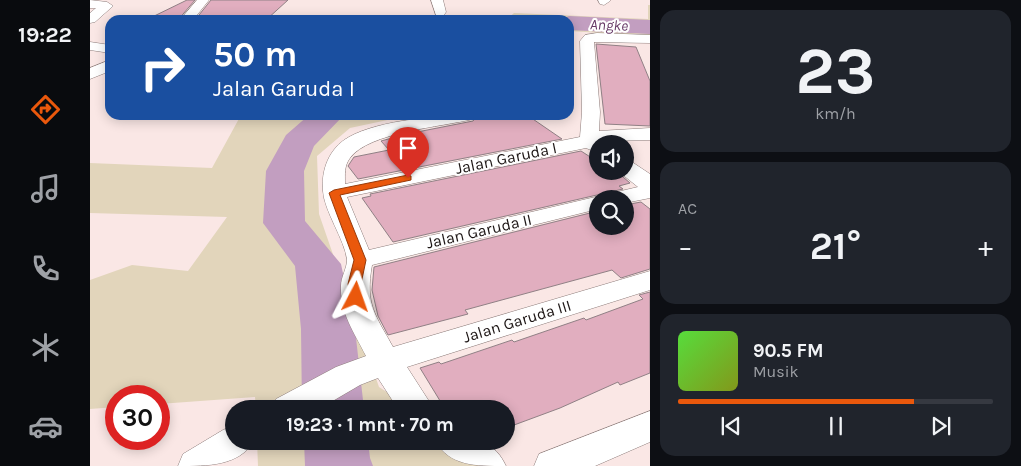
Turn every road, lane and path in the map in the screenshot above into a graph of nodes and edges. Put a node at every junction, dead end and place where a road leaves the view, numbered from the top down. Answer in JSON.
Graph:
{"nodes":[{"id":1,"x":204,"y":0,"type":"edge"},
{"id":2,"x":190,"y":15,"type":"edge"},
{"id":3,"x":650,"y":39,"type":"edge"},
{"id":4,"x":90,"y":46,"type":"edge"},
{"id":5,"x":105,"y":48,"type":"edge"},
{"id":6,"x":105,"y":67,"type":"edge"},
{"id":7,"x":90,"y":74,"type":"edge"},
{"id":8,"x":442,"y":120,"type":"edge"},
{"id":9,"x":650,"y":134,"type":"edge"},
{"id":10,"x":591,"y":135,"type":"edge"},
{"id":11,"x":606,"y":135,"type":"edge"},
{"id":12,"x":589,"y":145,"type":"edge"},
{"id":13,"x":634,"y":173,"type":"edge"},
{"id":14,"x":650,"y":185,"type":"edge"},
{"id":15,"x":650,"y":191,"type":"edge"},
{"id":16,"x":334,"y":193,"type":"junction"},
{"id":17,"x":634,"y":194,"type":"edge"},
{"id":18,"x":589,"y":204,"type":"edge"},
{"id":19,"x":360,"y":260,"type":"junction"},
{"id":20,"x":650,"y":280,"type":"edge"},
{"id":21,"x":385,"y":362,"type":"junction"},
{"id":22,"x":304,"y":400,"type":"edge"},
{"id":23,"x":411,"y":400,"type":"edge"},
{"id":24,"x":650,"y":426,"type":"edge"},
{"id":25,"x":225,"y":448,"type":"edge"},
{"id":26,"x":465,"y":450,"type":"edge"},
{"id":27,"x":197,"y":466,"type":"edge"},
{"id":28,"x":487,"y":466,"type":"edge"},
{"id":29,"x":553,"y":466,"type":"edge"}],
"edges":[{"from":1,"to":2,"type":"street"},
{"from":3,"to":10,"type":"street"},
{"from":4,"to":5,"type":"street"},
{"from":6,"to":7,"type":"street"},
{"from":8,"to":16,"type":"street"},
{"from":9,"to":11,"type":"street","name":"Jalan Garuda I"},
{"from":12,"to":16,"type":"street","name":"Jalan Garuda I"},
{"from":13,"to":14,"type":"street"},
{"from":15,"to":17,"type":"street"},
{"from":16,"to":19,"type":"street"},
{"from":18,"to":19,"type":"street","name":"Jalan Garuda II"},
{"from":19,"to":21,"type":"street"},
{"from":20,"to":21,"type":"street","name":"Jalan Garuda III"},
{"from":21,"to":22,"type":"street","name":"Jalan Garuda III"},
{"from":21,"to":23,"type":"street"},
{"from":24,"to":29,"type":"street"},
{"from":25,"to":27,"type":"street"},
{"from":26,"to":28,"type":"street"}]}
